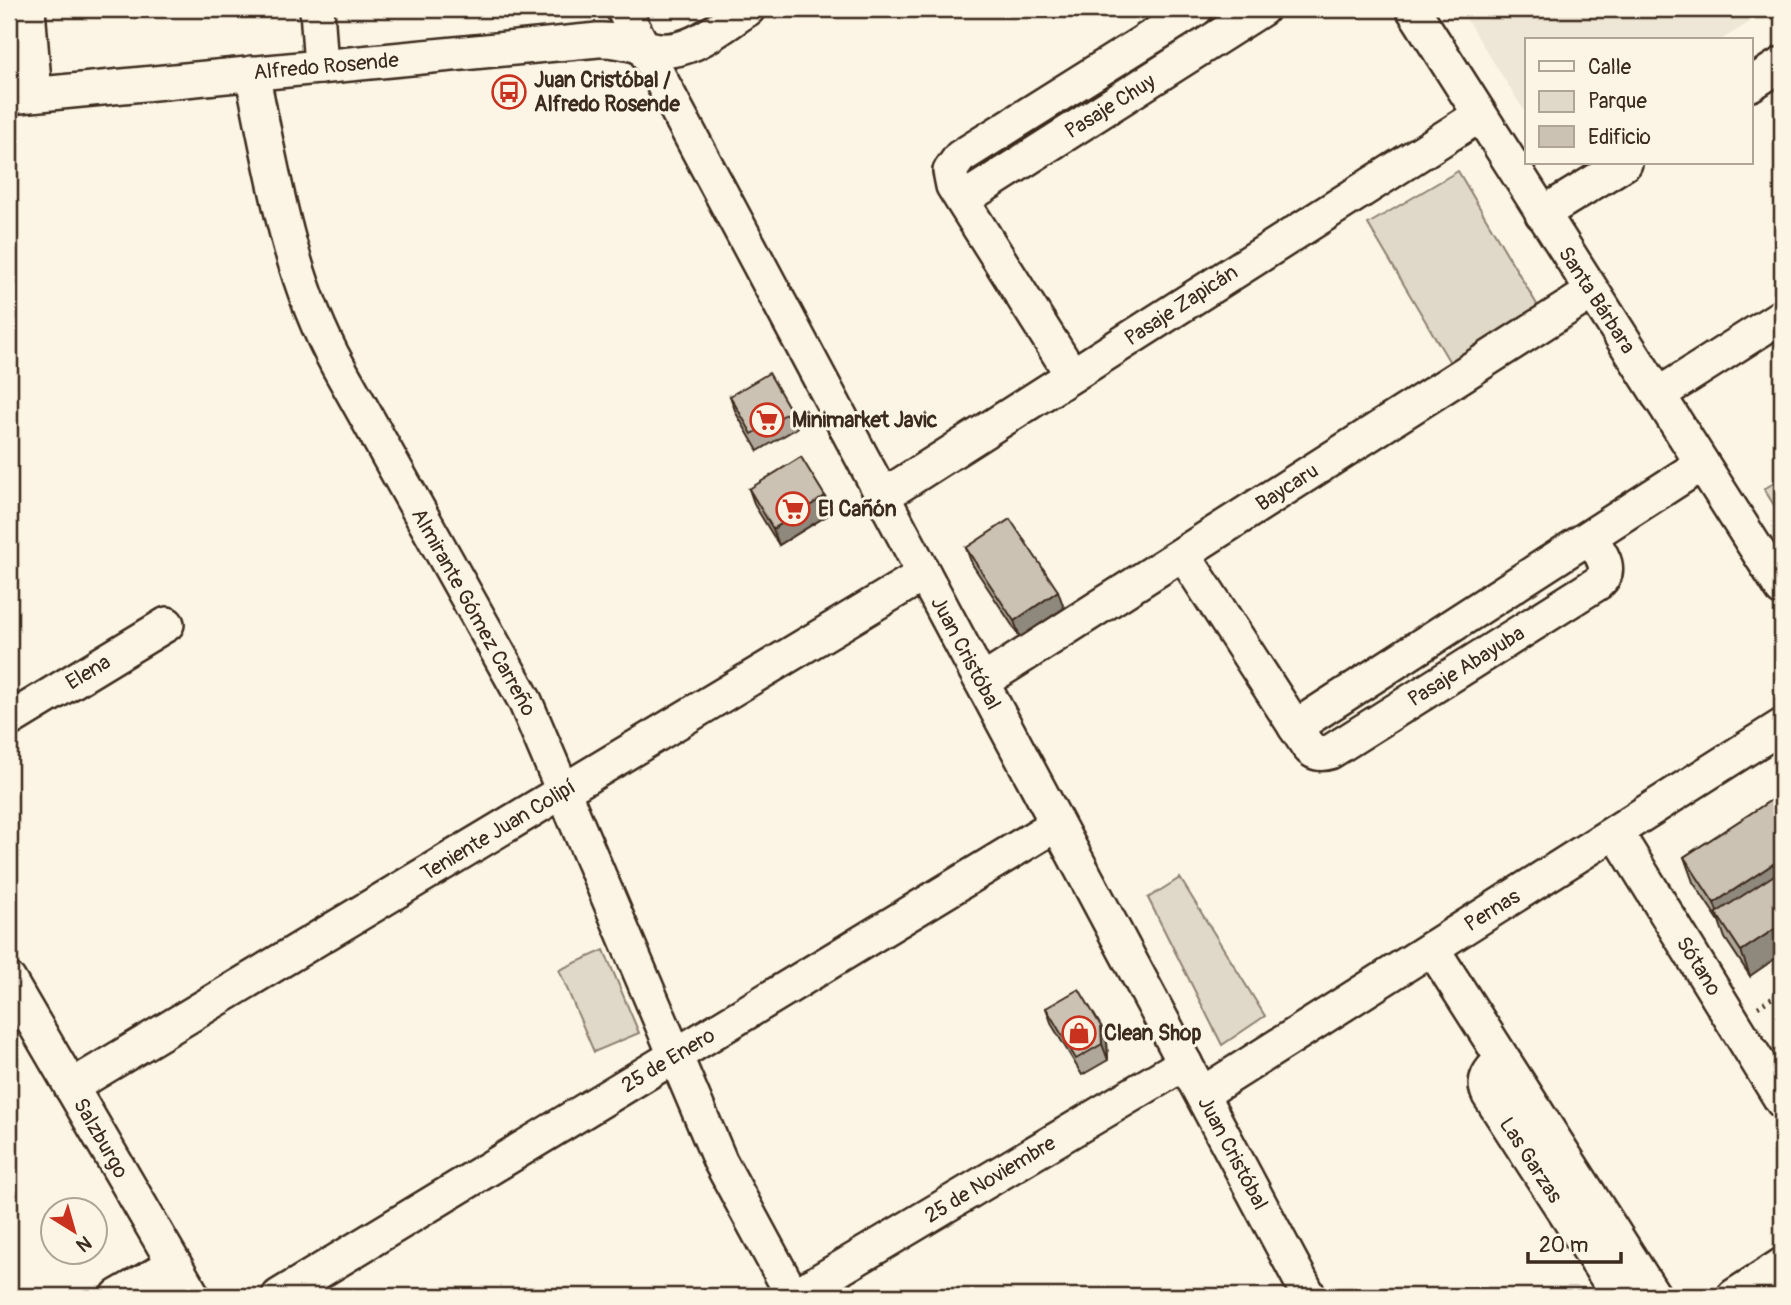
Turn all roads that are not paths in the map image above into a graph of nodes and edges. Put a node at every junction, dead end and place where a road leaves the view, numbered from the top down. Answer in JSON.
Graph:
{"nodes":[{"id":1,"x":28,"y":9,"type":"edge"},
{"id":2,"x":317,"y":9,"type":"edge"},
{"id":3,"x":623,"y":9,"type":"edge"},
{"id":4,"x":748,"y":9,"type":"edge"},
{"id":5,"x":1196,"y":9,"type":"edge"},
{"id":6,"x":1413,"y":9,"type":"edge"},
{"id":7,"x":1258,"y":10,"type":"edge"},
{"id":8,"x":643,"y":46,"type":"junction"},
{"id":9,"x":1782,"y":64,"type":"edge"},
{"id":10,"x":321,"y":67,"type":"junction"},
{"id":11,"x":251,"y":73,"type":"junction"},
{"id":12,"x":1752,"y":83,"type":"edge"},
{"id":13,"x":22,"y":96,"type":"edge"},
{"id":14,"x":1480,"y":115,"type":"junction"},
{"id":15,"x":1623,"y":164,"type":"edge"},
{"id":16,"x":962,"y":200,"type":"junction"},
{"id":17,"x":1542,"y":214,"type":"junction"},
{"id":18,"x":1592,"y":292,"type":"junction"},
{"id":19,"x":1782,"y":316,"type":"edge"},
{"id":20,"x":1072,"y":375,"type":"junction"},
{"id":21,"x":1658,"y":396,"type":"junction"},
{"id":22,"x":1702,"y":464,"type":"junction"},
{"id":23,"x":883,"y":496,"type":"junction"},
{"id":24,"x":1182,"y":554,"type":"junction"},
{"id":25,"x":924,"y":574,"type":"junction"},
{"id":26,"x":1782,"y":589,"type":"edge"},
{"id":27,"x":167,"y":624,"type":"dead end"},
{"id":28,"x":982,"y":682,"type":"junction"},
{"id":29,"x":9,"y":720,"type":"edge"},
{"id":30,"x":1782,"y":726,"type":"edge"},
{"id":31,"x":563,"y":791,"type":"junction"},
{"id":32,"x":1057,"y":824,"type":"junction"},
{"id":33,"x":1616,"y":832,"type":"junction"},
{"id":34,"x":1432,"y":948,"type":"junction"},
{"id":35,"x":9,"y":980,"type":"edge"},
{"id":36,"x":20,"y":1025,"type":"edge"},
{"id":37,"x":676,"y":1056,"type":"junction"},
{"id":38,"x":1502,"y":1059,"type":"junction"},
{"id":39,"x":1185,"y":1063,"type":"junction"},
{"id":40,"x":71,"y":1087,"type":"junction"},
{"id":41,"x":1202,"y":1094,"type":"junction"},
{"id":42,"x":1782,"y":1101,"type":"edge"},
{"id":43,"x":174,"y":1264,"type":"junction"},
{"id":44,"x":1782,"y":1265,"type":"edge"},
{"id":45,"x":118,"y":1296,"type":"edge"},
{"id":46,"x":193,"y":1296,"type":"edge"},
{"id":47,"x":279,"y":1296,"type":"edge"},
{"id":48,"x":794,"y":1296,"type":"edge"},
{"id":49,"x":1309,"y":1296,"type":"edge"},
{"id":50,"x":1619,"y":1296,"type":"edge"},
{"id":51,"x":1654,"y":1296,"type":"edge"},
{"id":52,"x":1734,"y":1296,"type":"edge"}],
"edges":[{"from":1,"to":13,"type":"street"},
{"from":2,"to":10,"type":"street"},
{"from":3,"to":8,"type":"street","name":"Juan Cristóbal"},
{"from":4,"to":8,"type":"street","name":"Alfredo Rosende"},
{"from":5,"to":16,"type":"street","name":"Pasaje Chuy"},
{"from":6,"to":14,"type":"street","name":"Santa Bárbara"},
{"from":7,"to":16,"type":"street","name":"Pasaje Chuy"},
{"from":8,"to":10,"type":"street","name":"Alfredo Rosende"},
{"from":8,"to":23,"type":"street","name":"Juan Cristóbal"},
{"from":9,"to":12,"type":"street"},
{"from":10,"to":11,"type":"street","name":"Alfredo Rosende"},
{"from":11,"to":13,"type":"street","name":"Alfredo Rosende"},
{"from":11,"to":31,"type":"street","name":"Almirante Gómez Carreño"},
{"from":14,"to":17,"type":"street","name":"Santa Bárbara"},
{"from":14,"to":20,"type":"street","name":"Pasaje Zapicán"},
{"from":15,"to":17,"type":"street"},
{"from":16,"to":20,"type":"street","name":"Pasaje Chuy"},
{"from":17,"to":18,"type":"street","name":"Santa Bárbara"},
{"from":18,"to":21,"type":"street","name":"Santa Bárbara"},
{"from":18,"to":24,"type":"street","name":"Baycaru"},
{"from":19,"to":21,"type":"street"},
{"from":20,"to":23,"type":"street","name":"Pasaje Zapicán"},
{"from":21,"to":22,"type":"street","name":"Santa Bárbara"},
{"from":22,"to":24,"type":"street","name":"Pasaje Abayuba"},
{"from":22,"to":26,"type":"street","name":"Santa Bárbara"},
{"from":23,"to":25,"type":"street","name":"Juan Cristóbal"},
{"from":24,"to":28,"type":"street","name":"Baycaru"},
{"from":25,"to":28,"type":"street","name":"Juan Cristóbal"},
{"from":25,"to":31,"type":"street","name":"Teniente Juan Colipí"},
{"from":27,"to":29,"type":"street","name":"Elena"},
{"from":28,"to":32,"type":"street","name":"Juan Cristóbal"},
{"from":30,"to":33,"type":"street","name":"Pernas"},
{"from":31,"to":37,"type":"street","name":"Almirante Gómez Carreño"},
{"from":31,"to":40,"type":"street","name":"Teniente Juan Colipí"},
{"from":32,"to":37,"type":"street","name":"25 de Enero"},
{"from":32,"to":39,"type":"street","name":"Juan Cristóbal"},
{"from":33,"to":34,"type":"street","name":"Pernas"},
{"from":33,"to":42,"type":"street","name":"Sótano"},
{"from":34,"to":38,"type":"street","name":"Las Garzas"},
{"from":34,"to":41,"type":"street","name":"Pernas"},
{"from":35,"to":36,"type":"street","name":"Salzburgo"},
{"from":36,"to":40,"type":"street","name":"Salzburgo"},
{"from":37,"to":47,"type":"street","name":"25 de Enero"},
{"from":37,"to":48,"type":"street","name":"Almirante Gómez Carreño"},
{"from":38,"to":50,"type":"street","name":"Las Garzas"},
{"from":38,"to":51,"type":"street","name":"Las Garzas"},
{"from":39,"to":41,"type":"street","name":"Juan Cristóbal"},
{"from":39,"to":48,"type":"street","name":"25 de Noviembre"},
{"from":40,"to":43,"type":"street","name":"Salzburgo"},
{"from":41,"to":49,"type":"street","name":"Juan Cristóbal"},
{"from":43,"to":45,"type":"street"},
{"from":43,"to":46,"type":"street","name":"Salzburgo"},
{"from":44,"to":52,"type":"street"}]}
